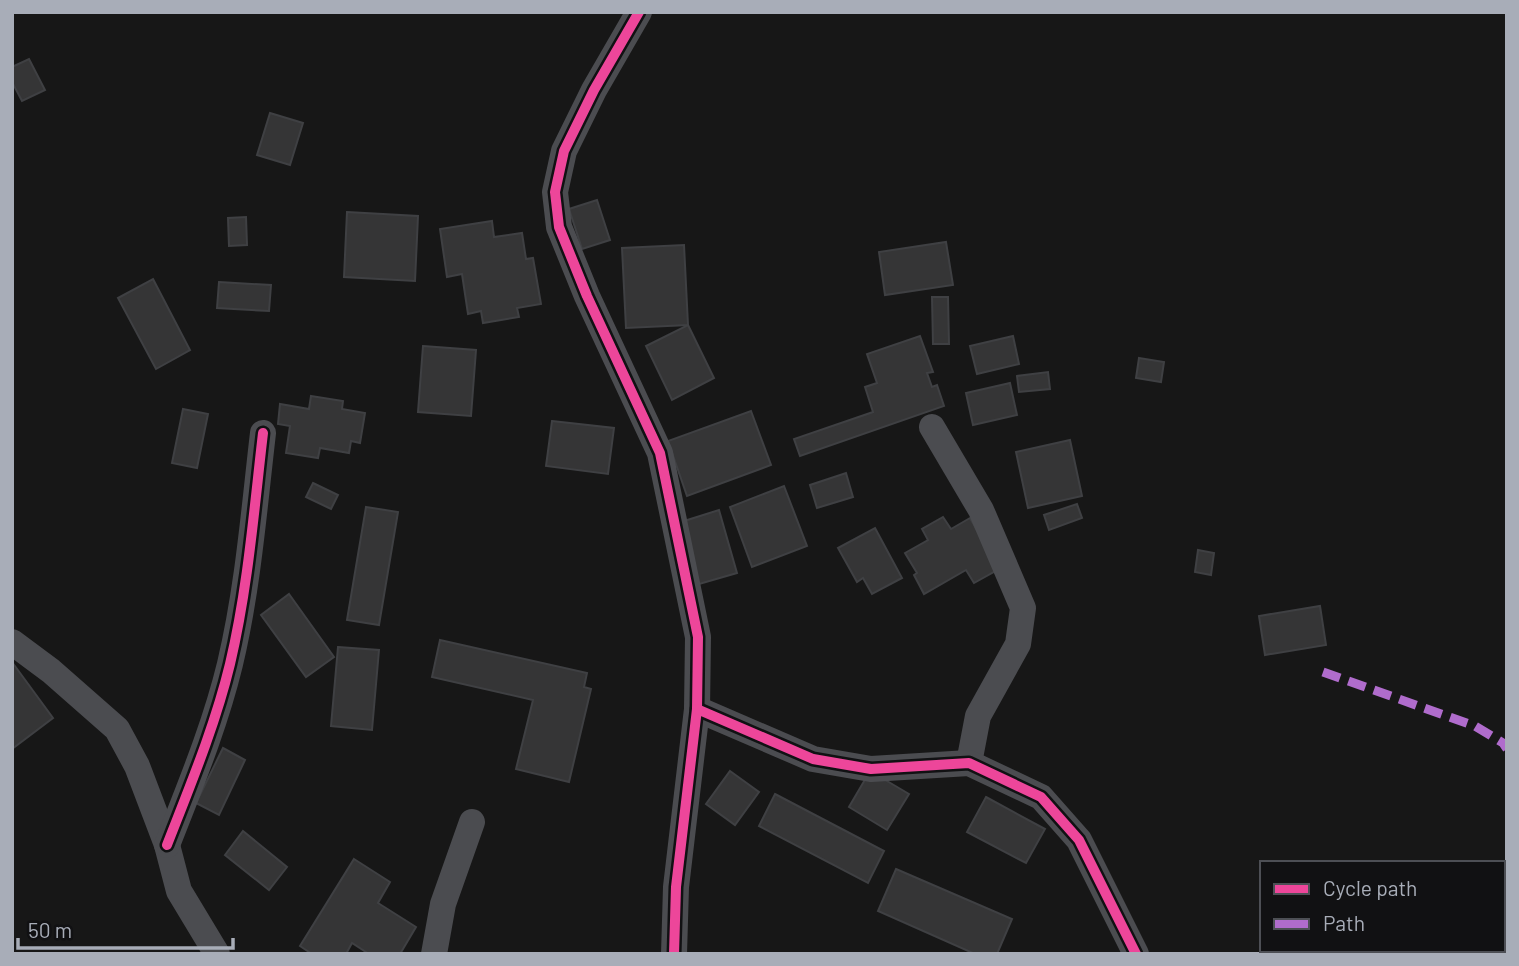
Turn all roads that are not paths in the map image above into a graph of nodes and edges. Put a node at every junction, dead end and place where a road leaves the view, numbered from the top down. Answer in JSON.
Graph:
{"nodes":[{"id":1,"x":639,"y":12,"type":"edge"},
{"id":2,"x":932,"y":427,"type":"dead end"},
{"id":3,"x":263,"y":433,"type":"dead end"},
{"id":4,"x":12,"y":642,"type":"edge"},
{"id":5,"x":697,"y":709,"type":"junction"},
{"id":6,"x":968,"y":763,"type":"junction"},
{"id":7,"x":472,"y":822,"type":"dead end"},
{"id":8,"x":167,"y":845,"type":"junction"},
{"id":9,"x":217,"y":954,"type":"edge"},
{"id":10,"x":434,"y":954,"type":"edge"},
{"id":11,"x":674,"y":954,"type":"edge"},
{"id":12,"x":1136,"y":954,"type":"edge"}],
"edges":[{"from":1,"to":5,"type":"street"},
{"from":2,"to":6,"type":"street"},
{"from":3,"to":8,"type":"street"},
{"from":4,"to":8,"type":"street"},
{"from":5,"to":6,"type":"street"},
{"from":5,"to":11,"type":"street"},
{"from":6,"to":12,"type":"street"},
{"from":7,"to":10,"type":"street"},
{"from":8,"to":9,"type":"street"}]}
